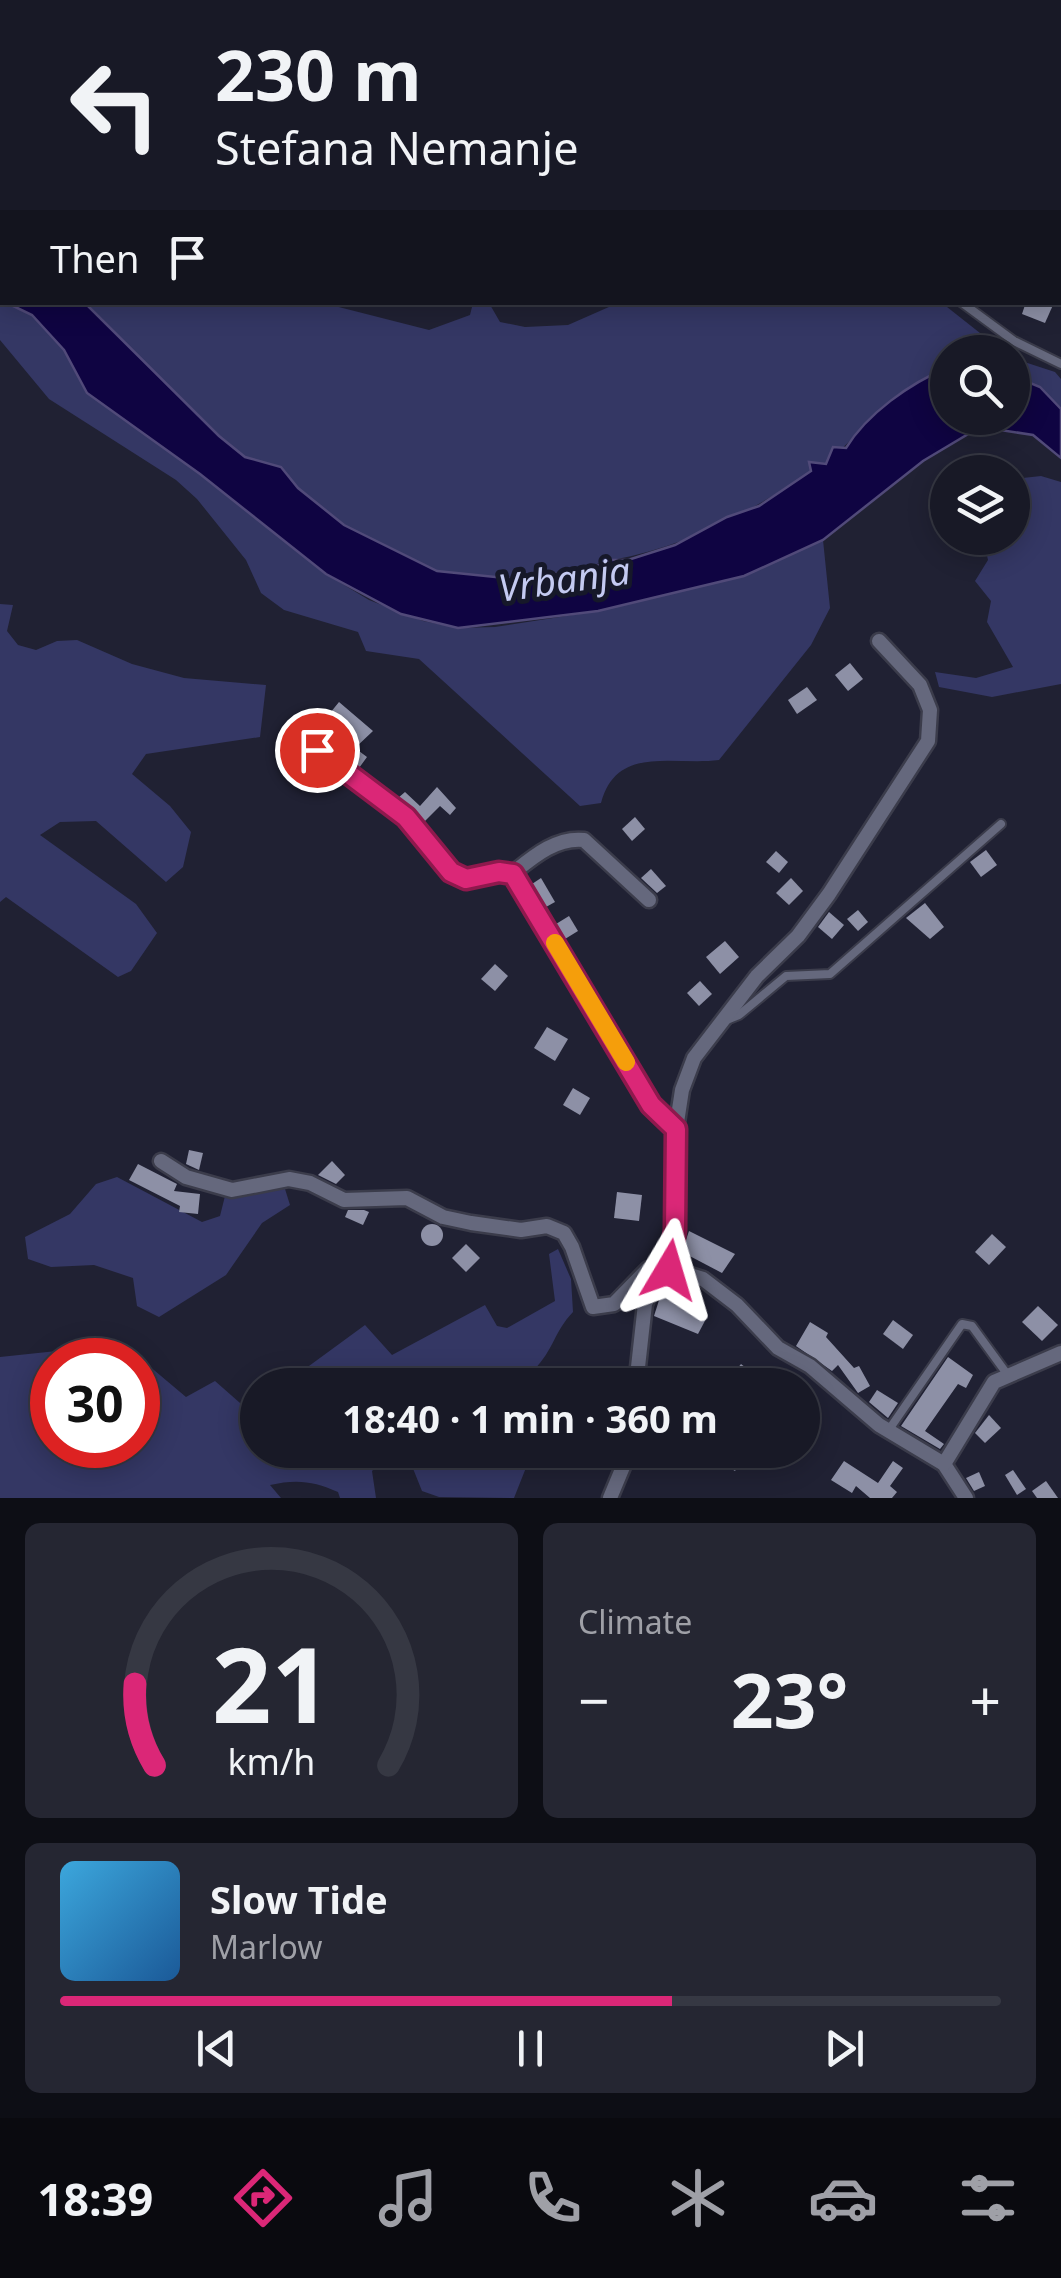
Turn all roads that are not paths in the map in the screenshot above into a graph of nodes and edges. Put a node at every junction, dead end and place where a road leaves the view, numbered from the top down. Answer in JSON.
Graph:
{"nodes":[{"id":1,"x":965,"y":305,"type":"edge"},
{"id":2,"x":1061,"y":364,"type":"edge"},
{"id":3,"x":879,"y":641,"type":"dead end"},
{"id":4,"x":317,"y":750,"type":"dead end"},
{"id":5,"x":1001,"y":824,"type":"dead end"},
{"id":6,"x":513,"y":874,"type":"junction"},
{"id":7,"x":649,"y":900,"type":"dead end"},
{"id":8,"x":722,"y":1021,"type":"junction"},
{"id":9,"x":676,"y":1129,"type":"junction"},
{"id":10,"x":162,"y":1161,"type":"dead end"},
{"id":11,"x":665,"y":1268,"type":"junction"},
{"id":12,"x":1061,"y":1354,"type":"edge"},
{"id":13,"x":638,"y":1368,"type":"edge"},
{"id":14,"x":1007,"y":1374,"type":"junction"},
{"id":15,"x":888,"y":1430,"type":"junction"},
{"id":16,"x":944,"y":1464,"type":"junction"},
{"id":17,"x":622,"y":1468,"type":"edge"},
{"id":18,"x":610,"y":1498,"type":"edge"},
{"id":19,"x":966,"y":1498,"type":"edge"}],
"edges":[{"from":1,"to":2,"type":"lane"},
{"from":3,"to":8,"type":"street"},
{"from":4,"to":6,"type":"street"},
{"from":5,"to":8,"type":"lane"},
{"from":6,"to":7,"type":"street"},
{"from":6,"to":9,"type":"street"},
{"from":8,"to":9,"type":"street"},
{"from":9,"to":11,"type":"street"},
{"from":10,"to":11,"type":"street"},
{"from":11,"to":13,"type":"street"},
{"from":11,"to":15,"type":"street"},
{"from":12,"to":14,"type":"street"},
{"from":14,"to":15,"type":"lane"},
{"from":14,"to":16,"type":"street"},
{"from":15,"to":16,"type":"street"},
{"from":16,"to":19,"type":"street"},
{"from":17,"to":18,"type":"street"}]}
